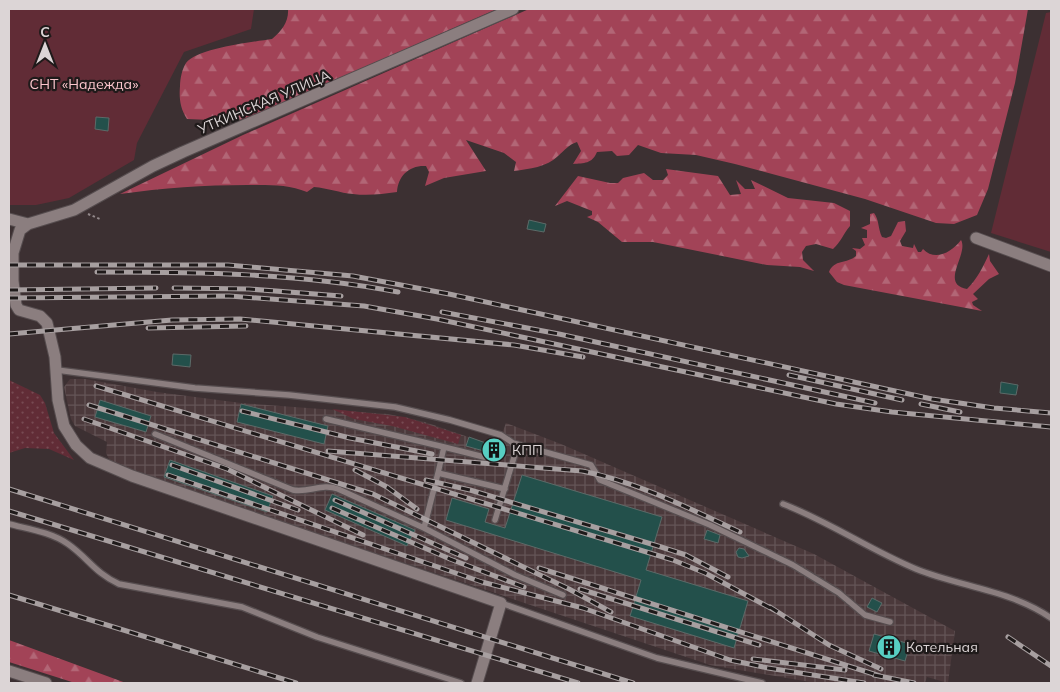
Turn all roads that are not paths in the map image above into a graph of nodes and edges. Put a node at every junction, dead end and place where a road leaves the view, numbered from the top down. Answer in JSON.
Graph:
{"nodes":[{"id":1,"x":513,"y":9,"type":"edge"},
{"id":2,"x":9,"y":219,"type":"edge"},
{"id":3,"x":28,"y":224,"type":"junction"},
{"id":4,"x":976,"y":238,"type":"dead end"},
{"id":5,"x":1051,"y":266,"type":"edge"},
{"id":6,"x":57,"y":370,"type":"junction"},
{"id":7,"x":326,"y":419,"type":"dead end"},
{"id":8,"x":155,"y":434,"type":"dead end"},
{"id":9,"x":513,"y":443,"type":"junction"},
{"id":10,"x":444,"y":447,"type":"junction"},
{"id":11,"x":484,"y":457,"type":"dead end"},
{"id":12,"x":438,"y":473,"type":"junction"},
{"id":13,"x":504,"y":489,"type":"junction"},
{"id":14,"x":783,"y":504,"type":"dead end"},
{"id":15,"x":495,"y":520,"type":"dead end"},
{"id":16,"x":9,"y":524,"type":"edge"},
{"id":17,"x":424,"y":528,"type":"junction"},
{"id":18,"x":563,"y":595,"type":"dead end"},
{"id":19,"x":501,"y":603,"type":"junction"},
{"id":20,"x":1051,"y":618,"type":"edge"},
{"id":21,"x":890,"y":622,"type":"dead end"},
{"id":22,"x":9,"y":671,"type":"edge"},
{"id":23,"x":46,"y":683,"type":"edge"},
{"id":24,"x":461,"y":683,"type":"edge"},
{"id":25,"x":477,"y":683,"type":"edge"},
{"id":26,"x":762,"y":683,"type":"edge"}],
"edges":[{"from":1,"to":3,"type":"street","name":"УТКИНСКАЯ УЛИЦА"},
{"from":2,"to":3,"type":"street"},
{"from":3,"to":6,"type":"street"},
{"from":4,"to":5,"type":"street"},
{"from":6,"to":9,"type":"lane"},
{"from":6,"to":19,"type":"street"},
{"from":7,"to":10,"type":"lane"},
{"from":8,"to":17,"type":"lane"},
{"from":9,"to":13,"type":"lane"},
{"from":9,"to":21,"type":"lane"},
{"from":10,"to":11,"type":"lane"},
{"from":10,"to":12,"type":"lane"},
{"from":12,"to":13,"type":"lane"},
{"from":12,"to":17,"type":"lane"},
{"from":13,"to":15,"type":"lane"},
{"from":14,"to":20,"type":"lane"},
{"from":16,"to":24,"type":"lane"},
{"from":17,"to":18,"type":"lane"},
{"from":19,"to":25,"type":"street"},
{"from":19,"to":26,"type":"lane"},
{"from":22,"to":23,"type":"street"}]}
